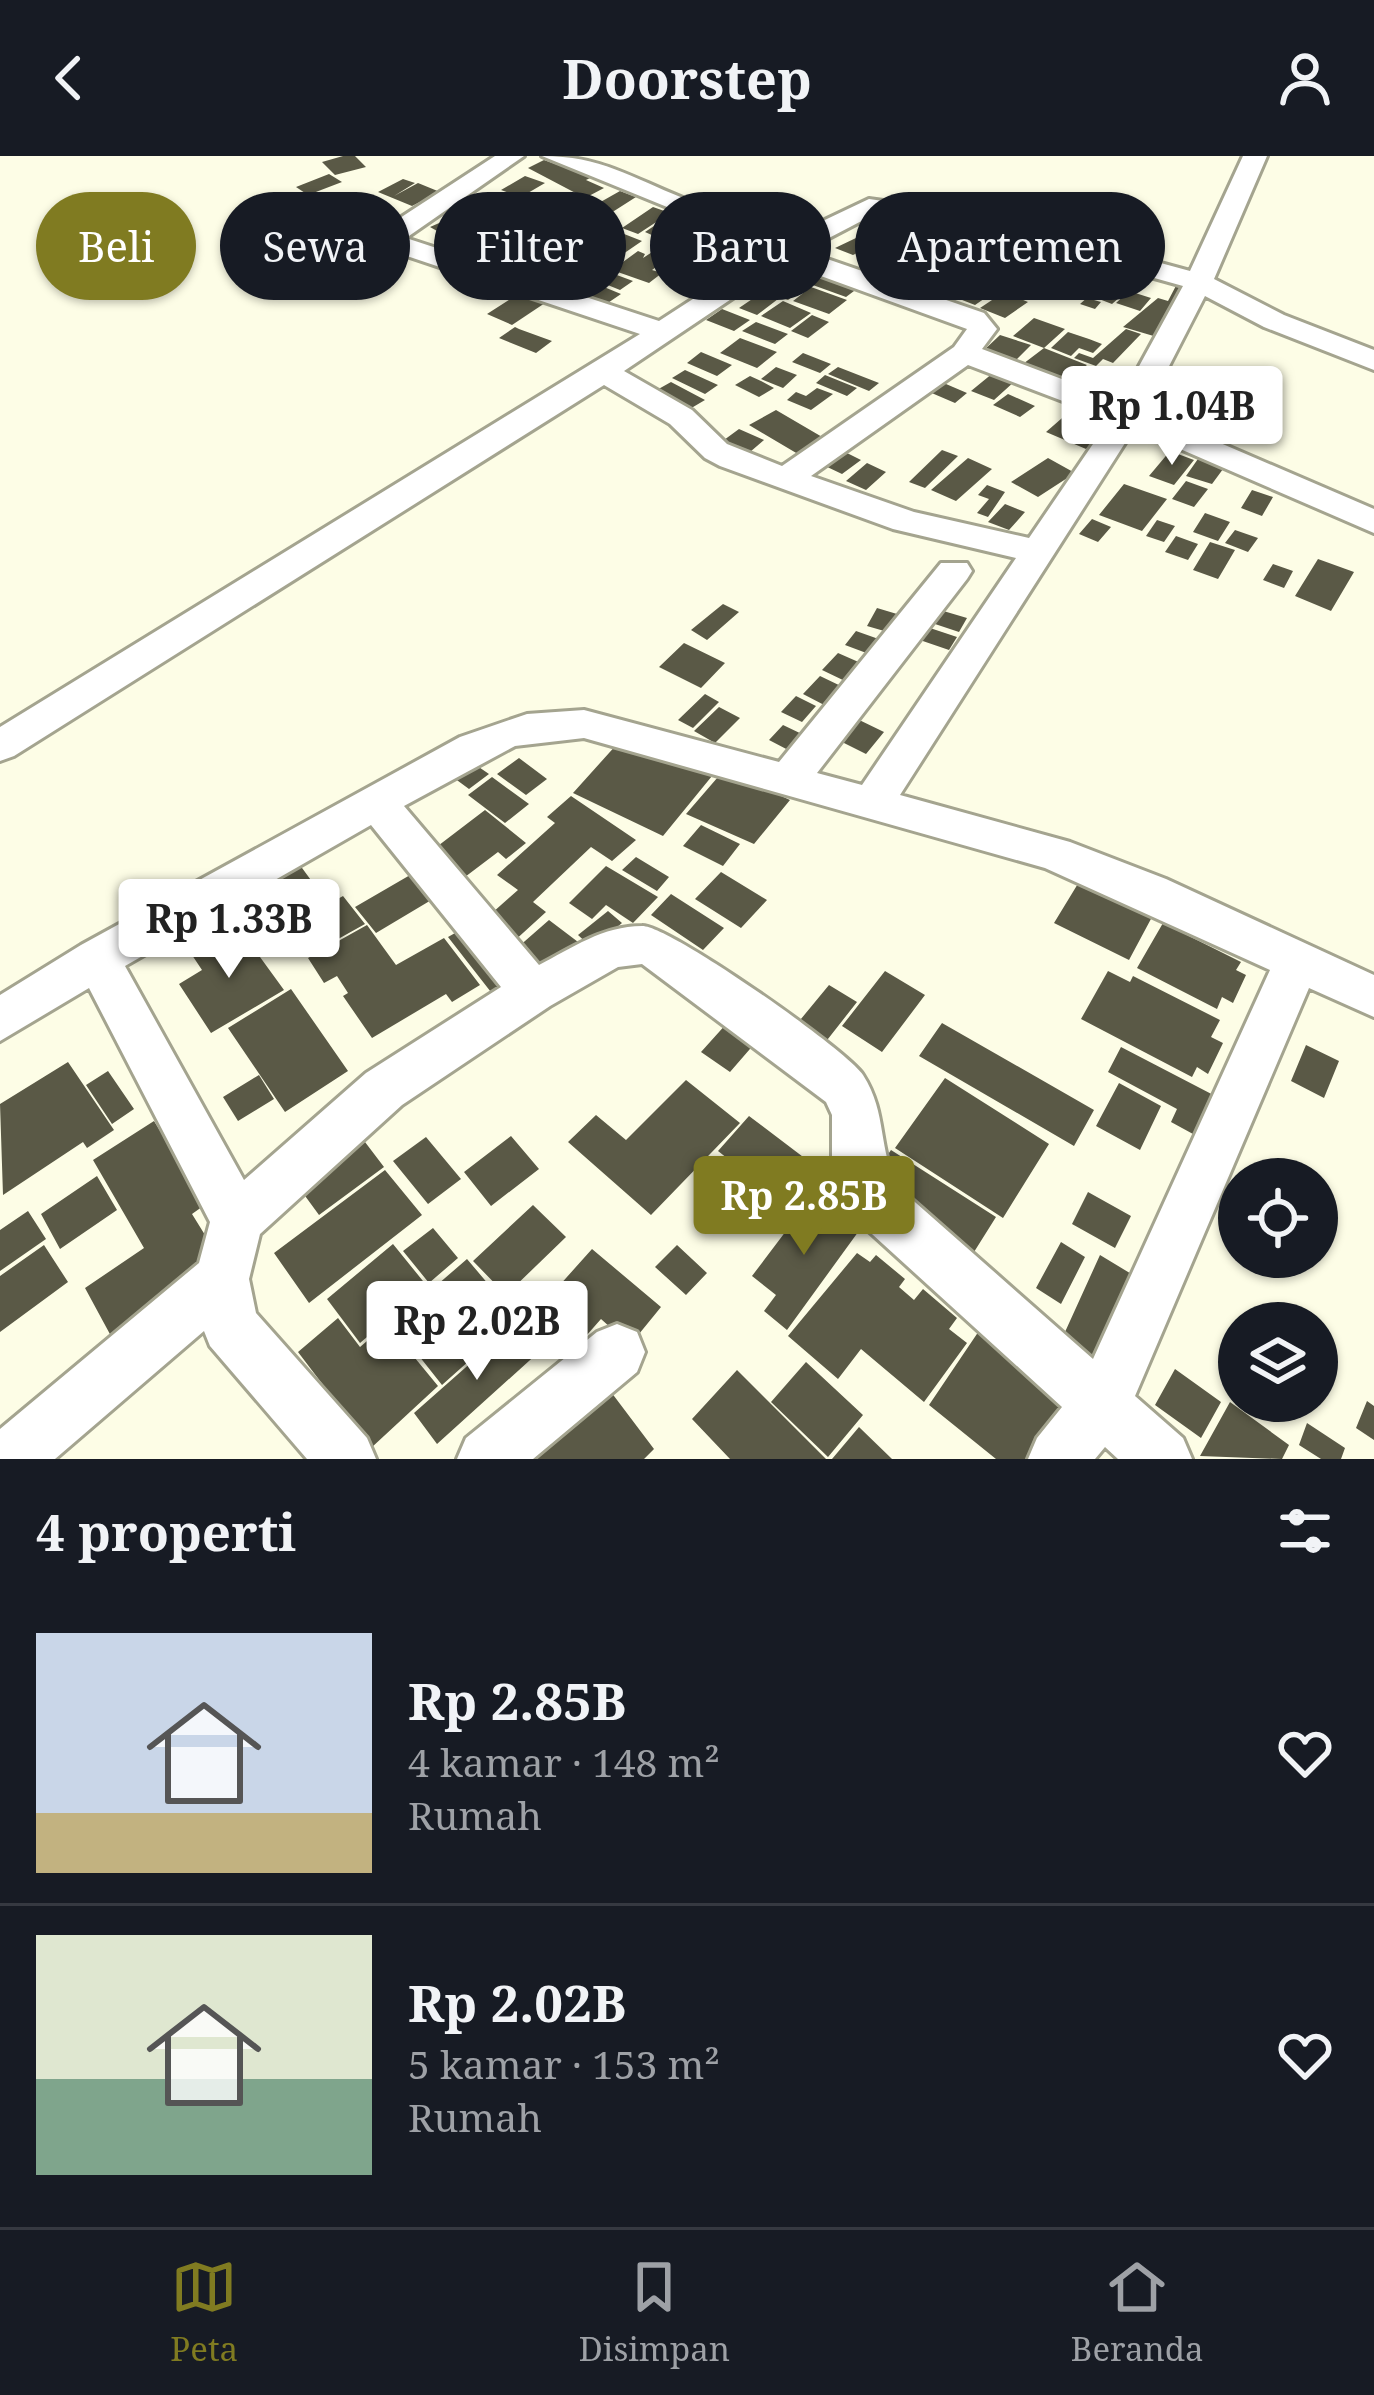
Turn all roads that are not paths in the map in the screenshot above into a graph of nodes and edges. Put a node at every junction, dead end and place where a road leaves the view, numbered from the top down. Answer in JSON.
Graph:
{"nodes":[{"id":1,"x":512,"y":156,"type":"edge"},
{"id":2,"x":554,"y":156,"type":"edge"},
{"id":3,"x":1255,"y":156,"type":"edge"},
{"id":4,"x":457,"y":192,"type":"edge"},
{"id":5,"x":650,"y":193,"type":"edge"},
{"id":6,"x":434,"y":207,"type":"edge"},
{"id":7,"x":831,"y":229,"type":"edge"},
{"id":8,"x":434,"y":256,"type":"edge"},
{"id":9,"x":831,"y":266,"type":"edge"},
{"id":10,"x":1198,"y":282,"type":"junction"},
{"id":11,"x":564,"y":300,"type":"edge"},
{"id":12,"x":711,"y":300,"type":"edge"},
{"id":13,"x":663,"y":332,"type":"junction"},
{"id":14,"x":965,"y":352,"type":"junction"},
{"id":15,"x":1374,"y":361,"type":"edge"},
{"id":16,"x":603,"y":372,"type":"junction"},
{"id":17,"x":1128,"y":415,"type":"junction"},
{"id":18,"x":784,"y":480,"type":"junction"},
{"id":19,"x":1374,"y":522,"type":"edge"},
{"id":20,"x":1039,"y":552,"type":"junction"},
{"id":21,"x":954,"y":572,"type":"dead end"},
{"id":22,"x":0,"y":746,"type":"edge"},
{"id":23,"x":788,"y":782,"type":"junction"},
{"id":24,"x":872,"y":803,"type":"junction"},
{"id":25,"x":378,"y":804,"type":"junction"},
{"id":26,"x":97,"y":958,"type":"junction"},
{"id":27,"x":1297,"y":961,"type":"junction"},
{"id":28,"x":533,"y":992,"type":"junction"},
{"id":29,"x":1374,"y":997,"type":"edge"},
{"id":30,"x":0,"y":1020,"type":"edge"},
{"id":31,"x":237,"y":1220,"type":"junction"},
{"id":32,"x":222,"y":1279,"type":"junction"},
{"id":33,"x":617,"y":1352,"type":"dead end"},
{"id":34,"x":1103,"y":1402,"type":"junction"},
{"id":35,"x":10,"y":1459,"type":"edge"},
{"id":36,"x":346,"y":1459,"type":"edge"},
{"id":37,"x":487,"y":1459,"type":"edge"},
{"id":38,"x":1058,"y":1459,"type":"edge"},
{"id":39,"x":1162,"y":1459,"type":"edge"}],
"edges":[{"from":1,"to":4,"type":"street"},
{"from":2,"to":5,"type":"street"},
{"from":3,"to":10,"type":"street"},
{"from":6,"to":8,"type":"street"},
{"from":7,"to":10,"type":"street"},
{"from":9,"to":14,"type":"street"},
{"from":10,"to":15,"type":"street"},
{"from":10,"to":17,"type":"street"},
{"from":11,"to":13,"type":"street"},
{"from":12,"to":13,"type":"street"},
{"from":13,"to":16,"type":"street"},
{"from":14,"to":17,"type":"street"},
{"from":14,"to":18,"type":"street"},
{"from":16,"to":18,"type":"street"},
{"from":16,"to":22,"type":"street"},
{"from":17,"to":19,"type":"street"},
{"from":17,"to":20,"type":"street"},
{"from":18,"to":20,"type":"street"},
{"from":20,"to":24,"type":"street"},
{"from":21,"to":23,"type":"street"},
{"from":23,"to":24,"type":"street"},
{"from":23,"to":25,"type":"street"},
{"from":24,"to":27,"type":"street"},
{"from":25,"to":26,"type":"street"},
{"from":25,"to":28,"type":"street"},
{"from":26,"to":30,"type":"street"},
{"from":26,"to":31,"type":"street"},
{"from":27,"to":29,"type":"street"},
{"from":27,"to":34,"type":"street"},
{"from":28,"to":31,"type":"street"},
{"from":28,"to":34,"type":"street"},
{"from":31,"to":32,"type":"street"},
{"from":32,"to":35,"type":"street"},
{"from":32,"to":36,"type":"street"},
{"from":33,"to":37,"type":"street"},
{"from":34,"to":38,"type":"street"},
{"from":34,"to":39,"type":"street"}]}
